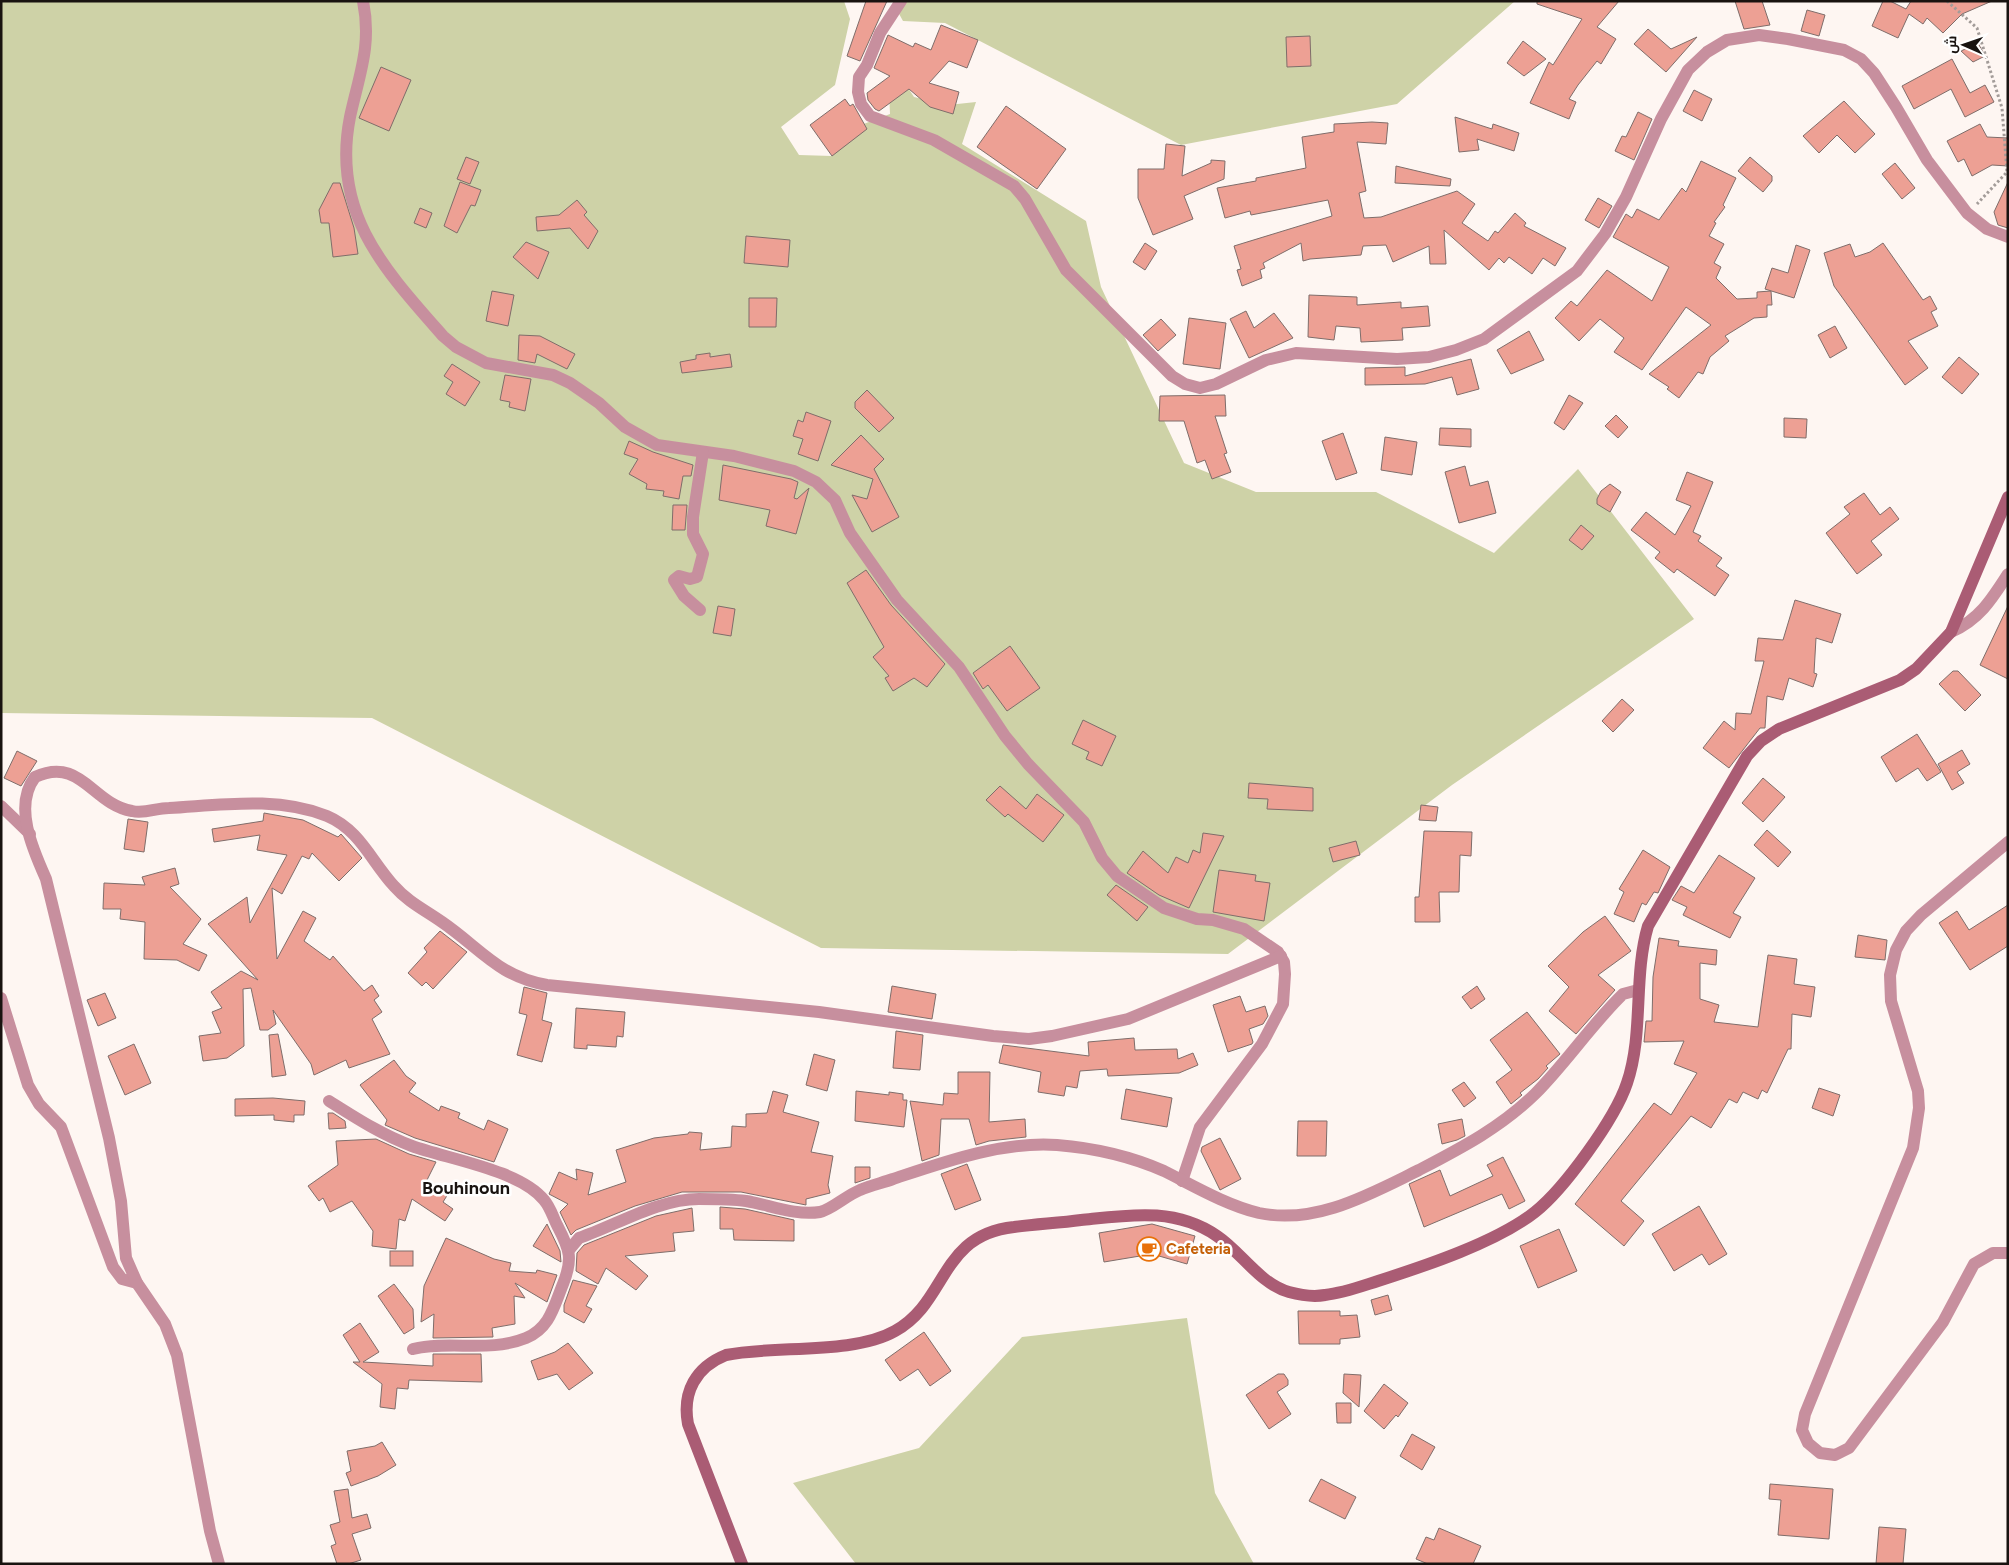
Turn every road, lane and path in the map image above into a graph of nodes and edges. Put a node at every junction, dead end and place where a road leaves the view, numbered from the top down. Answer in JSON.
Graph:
{"nodes":[{"id":1,"x":363,"y":1,"type":"edge"},
{"id":2,"x":902,"y":1,"type":"edge"},
{"id":3,"x":1947,"y":1,"type":"edge"},
{"id":4,"x":1967,"y":213,"type":"junction"},
{"id":5,"x":2008,"y":237,"type":"edge"},
{"id":6,"x":704,"y":452,"type":"junction"},
{"id":7,"x":2008,"y":497,"type":"edge"},
{"id":8,"x":2008,"y":574,"type":"edge"},
{"id":9,"x":700,"y":610,"type":"dead end"},
{"id":10,"x":1951,"y":632,"type":"junction"},
{"id":11,"x":1,"y":806,"type":"edge"},
{"id":12,"x":30,"y":834,"type":"junction"},
{"id":13,"x":2008,"y":842,"type":"edge"},
{"id":14,"x":1281,"y":956,"type":"junction"},
{"id":15,"x":1638,"y":990,"type":"junction"},
{"id":16,"x":1,"y":998,"type":"edge"},
{"id":17,"x":329,"y":1101,"type":"dead end"},
{"id":18,"x":1182,"y":1181,"type":"junction"},
{"id":19,"x":568,"y":1250,"type":"junction"},
{"id":20,"x":2008,"y":1253,"type":"edge"},
{"id":21,"x":137,"y":1283,"type":"junction"},
{"id":22,"x":413,"y":1349,"type":"dead end"},
{"id":23,"x":219,"y":1564,"type":"edge"},
{"id":24,"x":742,"y":1564,"type":"edge"}],
"edges":[{"from":1,"to":6,"type":"street"},
{"from":2,"to":4,"type":"street"},
{"from":3,"to":4,"type":"path"},
{"from":4,"to":5,"type":"street"},
{"from":6,"to":9,"type":"street"},
{"from":6,"to":14,"type":"street"},
{"from":7,"to":10,"type":"main road"},
{"from":8,"to":10,"type":"street"},
{"from":10,"to":15,"type":"main road"},
{"from":11,"to":12,"type":"street"},
{"from":12,"to":14,"type":"street"},
{"from":12,"to":21,"type":"street"},
{"from":13,"to":20,"type":"street"},
{"from":14,"to":18,"type":"street"},
{"from":15,"to":18,"type":"street"},
{"from":15,"to":24,"type":"main road"},
{"from":16,"to":21,"type":"street"},
{"from":17,"to":19,"type":"street"},
{"from":18,"to":19,"type":"street"},
{"from":19,"to":22,"type":"street"},
{"from":21,"to":23,"type":"street"}]}
